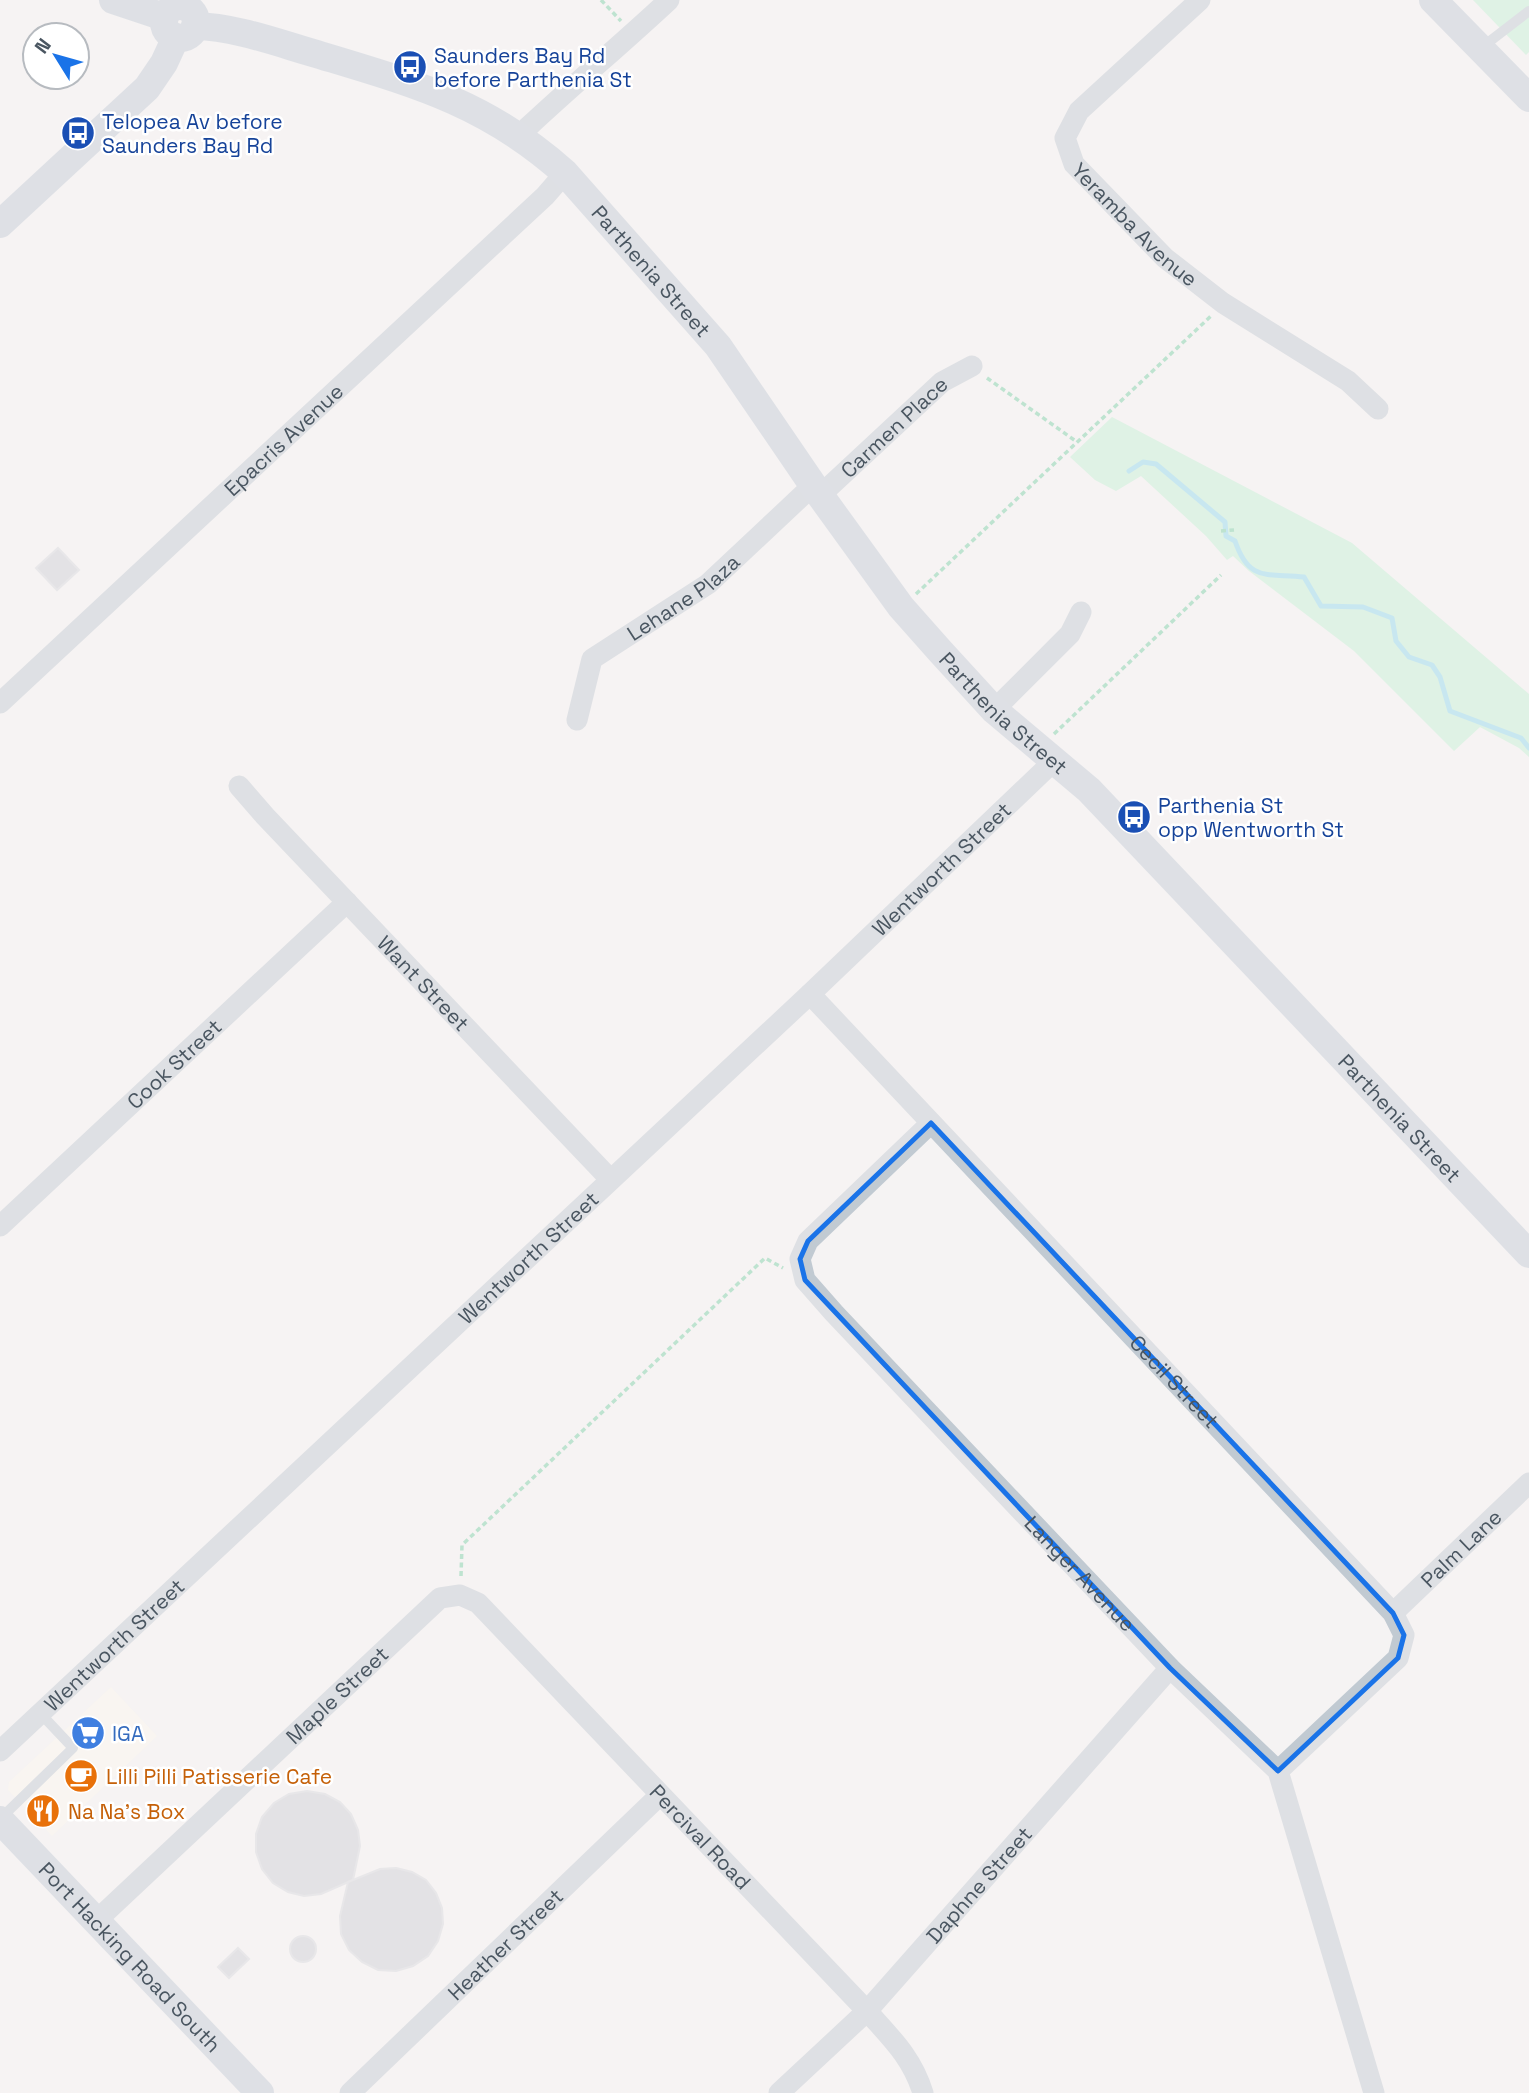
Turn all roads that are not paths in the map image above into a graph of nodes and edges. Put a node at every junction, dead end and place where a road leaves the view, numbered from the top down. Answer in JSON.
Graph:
{"nodes":[{"id":1,"x":113,"y":0,"type":"edge"},
{"id":2,"x":669,"y":0,"type":"edge"},
{"id":3,"x":1200,"y":0,"type":"edge"},
{"id":4,"x":1433,"y":0,"type":"edge"},
{"id":5,"x":1529,"y":11,"type":"edge"},
{"id":6,"x":178,"y":26,"type":"junction"},
{"id":7,"x":1480,"y":48,"type":"junction"},
{"id":8,"x":1529,"y":98,"type":"edge"},
{"id":9,"x":520,"y":137,"type":"junction"},
{"id":10,"x":565,"y":173,"type":"junction"},
{"id":11,"x":0,"y":224,"type":"edge"},
{"id":12,"x":972,"y":366,"type":"road end"},
{"id":13,"x":1378,"y":409,"type":"dead end"},
{"id":14,"x":817,"y":491,"type":"junction"},
{"id":15,"x":1081,"y":612,"type":"dead end"},
{"id":16,"x":0,"y":703,"type":"edge"},
{"id":17,"x":994,"y":709,"type":"junction"},
{"id":18,"x":577,"y":720,"type":"dead end"},
{"id":19,"x":1047,"y":754,"type":"junction"},
{"id":20,"x":239,"y":786,"type":"dead end"},
{"id":21,"x":347,"y":902,"type":"junction"},
{"id":22,"x":810,"y":994,"type":"junction"},
{"id":23,"x":931,"y":1123,"type":"junction"},
{"id":24,"x":610,"y":1179,"type":"junction"},
{"id":25,"x":0,"y":1226,"type":"edge"},
{"id":26,"x":1529,"y":1254,"type":"edge"},
{"id":27,"x":1529,"y":1483,"type":"edge"},
{"id":28,"x":460,"y":1595,"type":"joint"},
{"id":29,"x":1393,"y":1613,"type":"junction"},
{"id":30,"x":1170,"y":1668,"type":"junction"},
{"id":31,"x":40,"y":1713,"type":"junction"},
{"id":32,"x":0,"y":1751,"type":"edge"},
{"id":33,"x":1278,"y":1771,"type":"junction"},
{"id":34,"x":660,"y":1795,"type":"junction"},
{"id":35,"x":0,"y":1819,"type":"edge"},
{"id":36,"x":97,"y":1920,"type":"junction"},
{"id":37,"x":867,"y":2011,"type":"junction"},
{"id":38,"x":260,"y":2093,"type":"edge"},
{"id":39,"x":350,"y":2093,"type":"edge"},
{"id":40,"x":779,"y":2093,"type":"edge"},
{"id":41,"x":923,"y":2093,"type":"edge"},
{"id":42,"x":1374,"y":2093,"type":"edge"}],
"edges":[{"from":1,"to":6,"type":"street","name":"Parthenia Street"},
{"from":2,"to":9,"type":"street"},
{"from":3,"to":13,"type":"street","name":"Yeramba Avenue"},
{"from":4,"to":7,"type":"street"},
{"from":5,"to":7,"type":"lane"},
{"from":6,"to":9,"type":"street","name":"Parthenia Street"},
{"from":6,"to":11,"type":"street"},
{"from":7,"to":8,"type":"street"},
{"from":9,"to":10,"type":"street","name":"Parthenia Street"},
{"from":10,"to":14,"type":"street","name":"Parthenia Street"},
{"from":10,"to":16,"type":"street","name":"Epacris Avenue"},
{"from":12,"to":14,"type":"street","name":"Carmen Place"},
{"from":14,"to":17,"type":"street","name":"Parthenia Street"},
{"from":14,"to":18,"type":"street","name":"Lehane Plaza"},
{"from":15,"to":17,"type":"street"},
{"from":17,"to":19,"type":"street","name":"Parthenia Street"},
{"from":19,"to":22,"type":"street","name":"Wentworth Street"},
{"from":19,"to":26,"type":"street","name":"Parthenia Street"},
{"from":20,"to":21,"type":"street","name":"Want Street"},
{"from":21,"to":24,"type":"street","name":"Want Street"},
{"from":21,"to":25,"type":"street","name":"Cook Street"},
{"from":22,"to":23,"type":"street","name":"Cecil Street"},
{"from":22,"to":24,"type":"street","name":"Wentworth Street"},
{"from":23,"to":29,"type":"street","name":"Cecil Street"},
{"from":23,"to":30,"type":"street","name":"Langer Avenue"},
{"from":24,"to":31,"type":"street","name":"Wentworth Street"},
{"from":27,"to":29,"type":"street","name":"Palm Lane"},
{"from":28,"to":34,"type":"street","name":"Percival Road"},
{"from":28,"to":36,"type":"street","name":"Maple Street"},
{"from":29,"to":33,"type":"street","name":"Cecil Street"},
{"from":30,"to":33,"type":"street","name":"Langer Avenue"},
{"from":30,"to":37,"type":"street","name":"Daphne Street"},
{"from":31,"to":32,"type":"street","name":"Wentworth Street"},
{"from":31,"to":35,"type":"lane"},
{"from":33,"to":42,"type":"street","name":"Langer Avenue"},
{"from":34,"to":37,"type":"street","name":"Percival Road"},
{"from":34,"to":39,"type":"street","name":"Heather Street"},
{"from":35,"to":36,"type":"street","name":"Port Hacking Road South"},
{"from":36,"to":38,"type":"street","name":"Port Hacking Road South"},
{"from":37,"to":40,"type":"street","name":"Daphne Street"},
{"from":37,"to":41,"type":"street","name":"Percival Road"}]}
